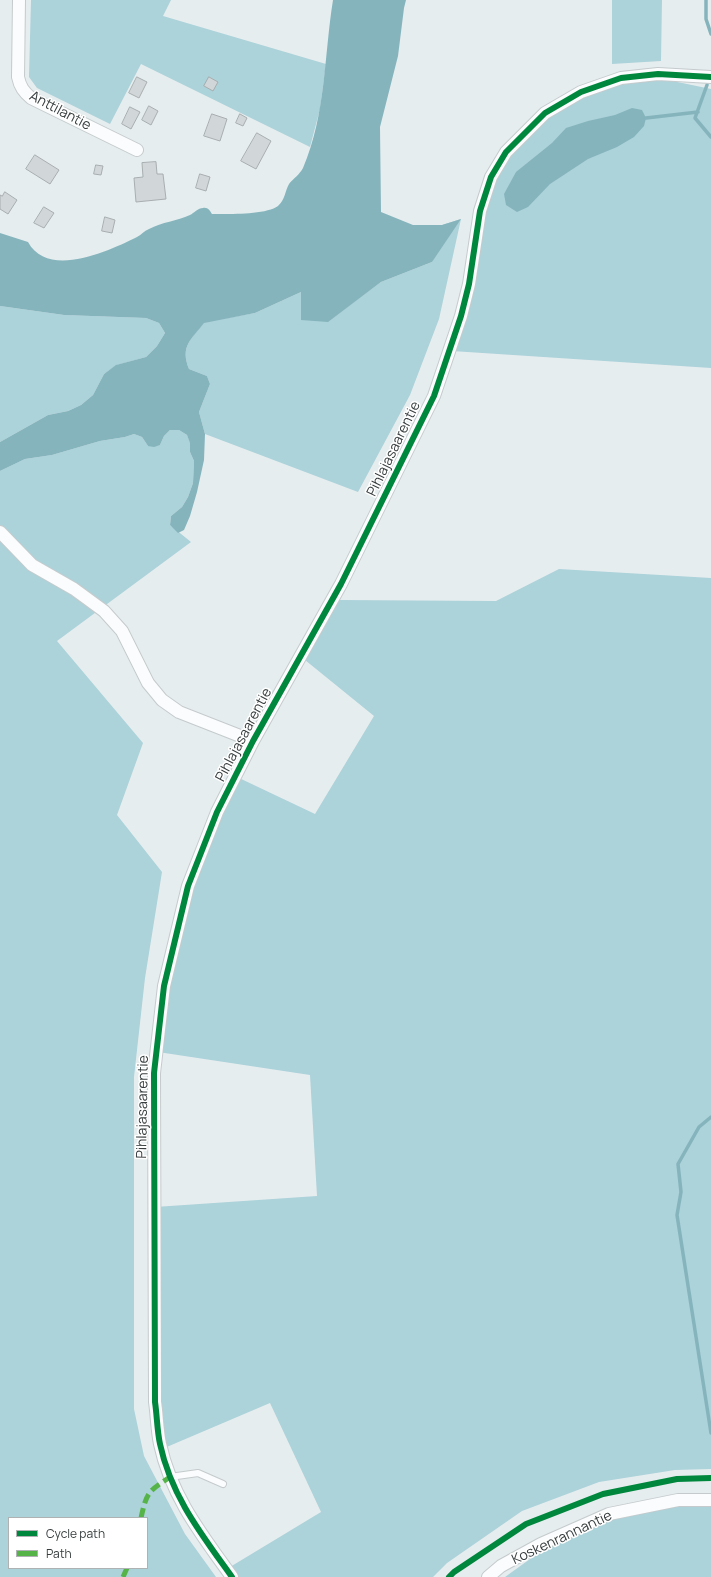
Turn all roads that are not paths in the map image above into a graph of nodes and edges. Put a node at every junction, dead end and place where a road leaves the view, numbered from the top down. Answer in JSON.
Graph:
{"nodes":[{"id":1,"x":19,"y":0,"type":"edge"},
{"id":2,"x":711,"y":77,"type":"edge"},
{"id":3,"x":137,"y":150,"type":"dead end"},
{"id":4,"x":0,"y":532,"type":"edge"},
{"id":5,"x":253,"y":741,"type":"junction"},
{"id":6,"x":170,"y":1477,"type":"junction"},
{"id":7,"x":223,"y":1484,"type":"dead end"},
{"id":8,"x":711,"y":1500,"type":"edge"},
{"id":9,"x":232,"y":1577,"type":"edge"},
{"id":10,"x":488,"y":1577,"type":"edge"}],
"edges":[{"from":1,"to":3,"type":"street","name":"Anttilantie"},
{"from":2,"to":5,"type":"street","name":"Pihlajasaarentie"},
{"from":4,"to":5,"type":"street"},
{"from":5,"to":6,"type":"street","name":"Pihlajasaarentie"},
{"from":6,"to":7,"type":"lane"},
{"from":6,"to":9,"type":"street","name":"Pihlajasaarentie"},
{"from":8,"to":10,"type":"street","name":"Koskenrannantie"}]}
